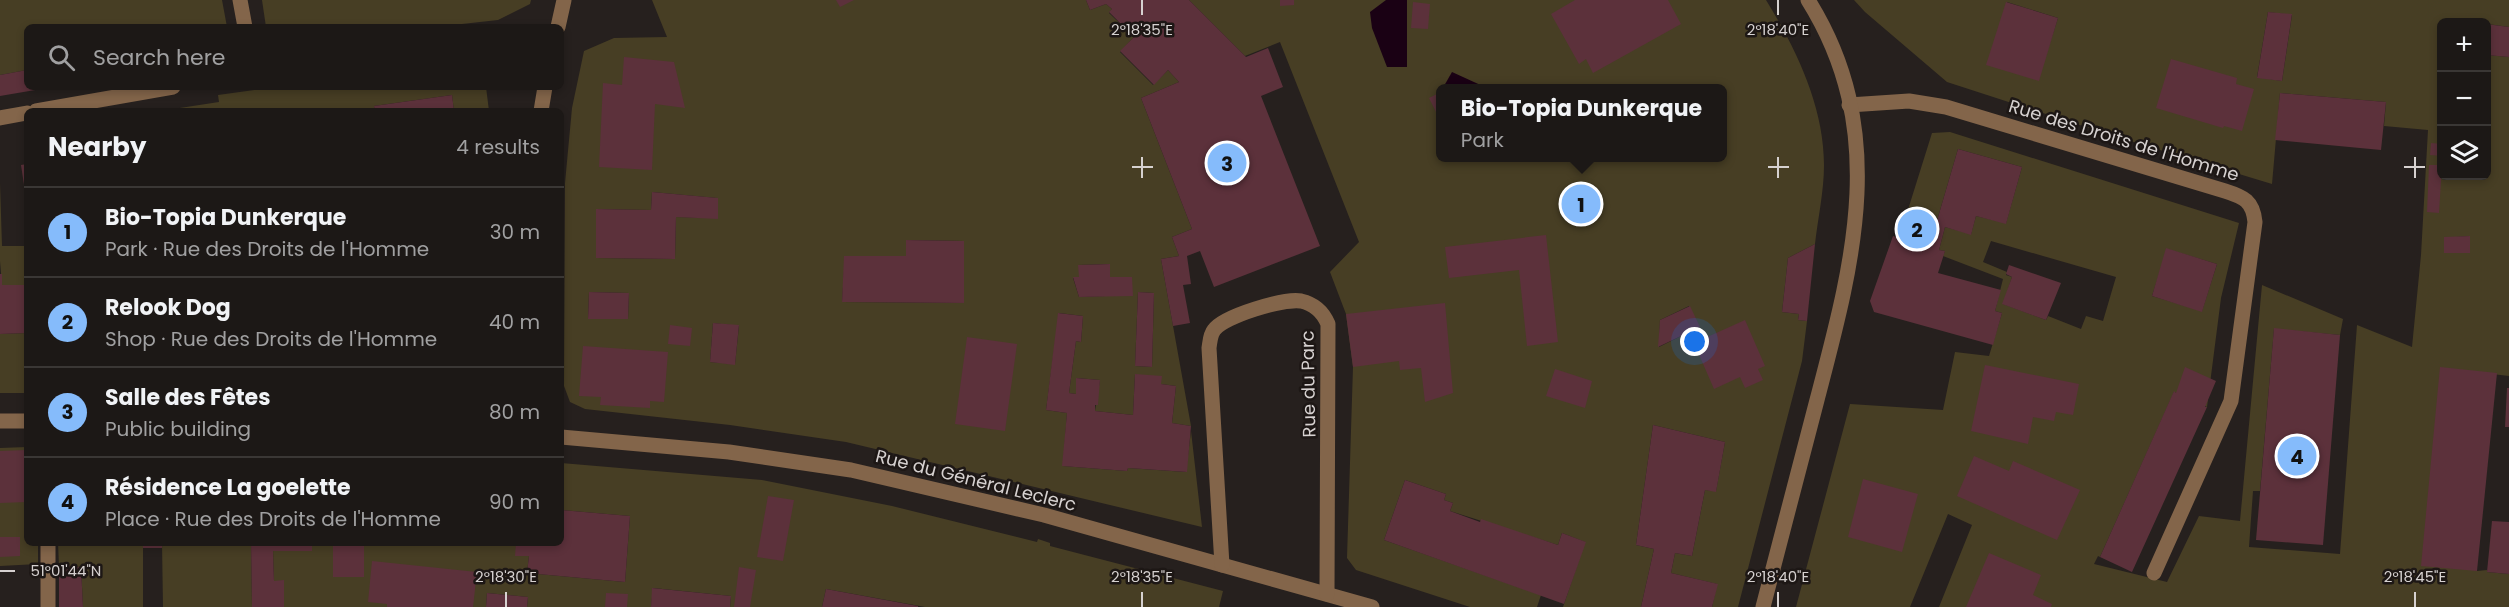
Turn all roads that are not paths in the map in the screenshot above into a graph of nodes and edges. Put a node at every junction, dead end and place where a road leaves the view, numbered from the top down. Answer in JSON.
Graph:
{"nodes":[{"id":1,"x":240,"y":0,"type":"edge"},
{"id":2,"x":564,"y":0,"type":"edge"},
{"id":3,"x":1808,"y":0,"type":"edge"},
{"id":4,"x":244,"y":24,"type":"edge"},
{"id":5,"x":559,"y":24,"type":"edge"},
{"id":6,"x":156,"y":90,"type":"edge"},
{"id":7,"x":544,"y":90,"type":"edge"},
{"id":8,"x":1850,"y":105,"type":"junction"},
{"id":9,"x":53,"y":108,"type":"edge"},
{"id":10,"x":542,"y":108,"type":"edge"},
{"id":11,"x":24,"y":114,"type":"edge"},
{"id":12,"x":0,"y":118,"type":"edge"},
{"id":13,"x":0,"y":421,"type":"edge"},
{"id":14,"x":24,"y":421,"type":"edge"},
{"id":15,"x":564,"y":437,"type":"edge"},
{"id":16,"x":48,"y":546,"type":"edge"},
{"id":17,"x":1222,"y":565,"type":"junction"},
{"id":18,"x":2154,"y":573,"type":"dead end"},
{"id":19,"x":1327,"y":594,"type":"junction"},
{"id":20,"x":48,"y":607,"type":"edge"},
{"id":21,"x":1372,"y":607,"type":"edge"},
{"id":22,"x":1763,"y":607,"type":"edge"}],
"edges":[{"from":1,"to":4,"type":"street"},
{"from":2,"to":5,"type":"street"},
{"from":3,"to":8,"type":"street"},
{"from":6,"to":9,"type":"street"},
{"from":7,"to":10,"type":"street"},
{"from":8,"to":18,"type":"street","name":"Rue des Droits de l'Homme"},
{"from":8,"to":22,"type":"street"},
{"from":11,"to":12,"type":"street"},
{"from":13,"to":14,"type":"street"},
{"from":15,"to":17,"type":"street","name":"Rue du Général Leclerc"},
{"from":16,"to":20,"type":"street"},
{"from":17,"to":19,"type":"street","name":"Rue du Général Leclerc"},
{"from":17,"to":19,"type":"street","name":"Rue du Parc"},
{"from":19,"to":21,"type":"street","name":"Rue du Général Leclerc"}]}
